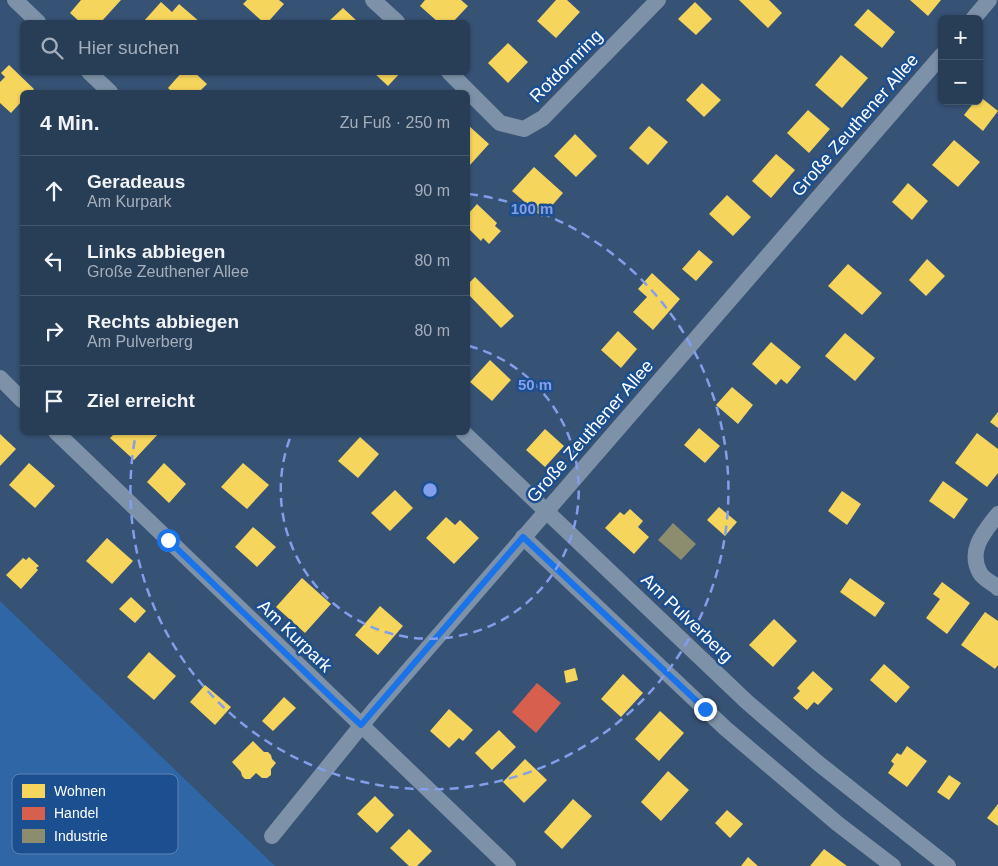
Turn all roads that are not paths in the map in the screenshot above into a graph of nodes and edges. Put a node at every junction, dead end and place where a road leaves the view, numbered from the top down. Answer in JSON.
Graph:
{"nodes":[{"id":1,"x":15,"y":0,"type":"edge"},
{"id":2,"x":373,"y":0,"type":"edge"},
{"id":3,"x":658,"y":0,"type":"edge"},
{"id":4,"x":990,"y":0,"type":"edge"},
{"id":5,"x":977,"y":15,"type":"edge"},
{"id":6,"x":36,"y":20,"type":"edge"},
{"id":7,"x":395,"y":20,"type":"edge"},
{"id":8,"x":938,"y":60,"type":"edge"},
{"id":9,"x":92,"y":75,"type":"edge"},
{"id":10,"x":452,"y":75,"type":"edge"},
{"id":11,"x":108,"y":90,"type":"edge"},
{"id":12,"x":467,"y":90,"type":"edge"},
{"id":13,"x":470,"y":93,"type":"edge"},
{"id":14,"x":0,"y":378,"type":"edge"},
{"id":15,"x":20,"y":398,"type":"edge"},
{"id":16,"x":59,"y":435,"type":"edge"},
{"id":17,"x":466,"y":435,"type":"edge"},
{"id":18,"x":546,"y":511,"type":"junction"},
{"id":19,"x":998,"y":514,"type":"edge"},
{"id":20,"x":523,"y":537,"type":"junction"},
{"id":21,"x":998,"y":588,"type":"edge"},
{"id":22,"x":361,"y":725,"type":"junction"},
{"id":23,"x":272,"y":836,"type":"dead end"},
{"id":24,"x":508,"y":866,"type":"edge"},
{"id":25,"x":893,"y":866,"type":"edge"},
{"id":26,"x":948,"y":866,"type":"edge"}],
"edges":[{"from":1,"to":6,"type":"street"},
{"from":2,"to":7,"type":"street"},
{"from":3,"to":13,"type":"street","name":"Rotdornring"},
{"from":4,"to":5,"type":"street"},
{"from":8,"to":18,"type":"street","name":"Große Zeuthener Allee"},
{"from":9,"to":11,"type":"street"},
{"from":10,"to":12,"type":"street","name":"Rotdornring"},
{"from":14,"to":15,"type":"street"},
{"from":16,"to":22,"type":"street","name":"Am Kurpark"},
{"from":17,"to":18,"type":"street","name":"Am Pulverberg"},
{"from":18,"to":20,"type":"street","name":"Große Zeuthener Allee"},
{"from":18,"to":26,"type":"street","name":"Am Pulverberg"},
{"from":19,"to":21,"type":"street"},
{"from":20,"to":22,"type":"street","name":"Große Zeuthener Allee"},
{"from":20,"to":25,"type":"street"},
{"from":22,"to":23,"type":"street","name":"Große Zeuthener Allee"},
{"from":22,"to":24,"type":"street","name":"Am Kurpark"}]}
